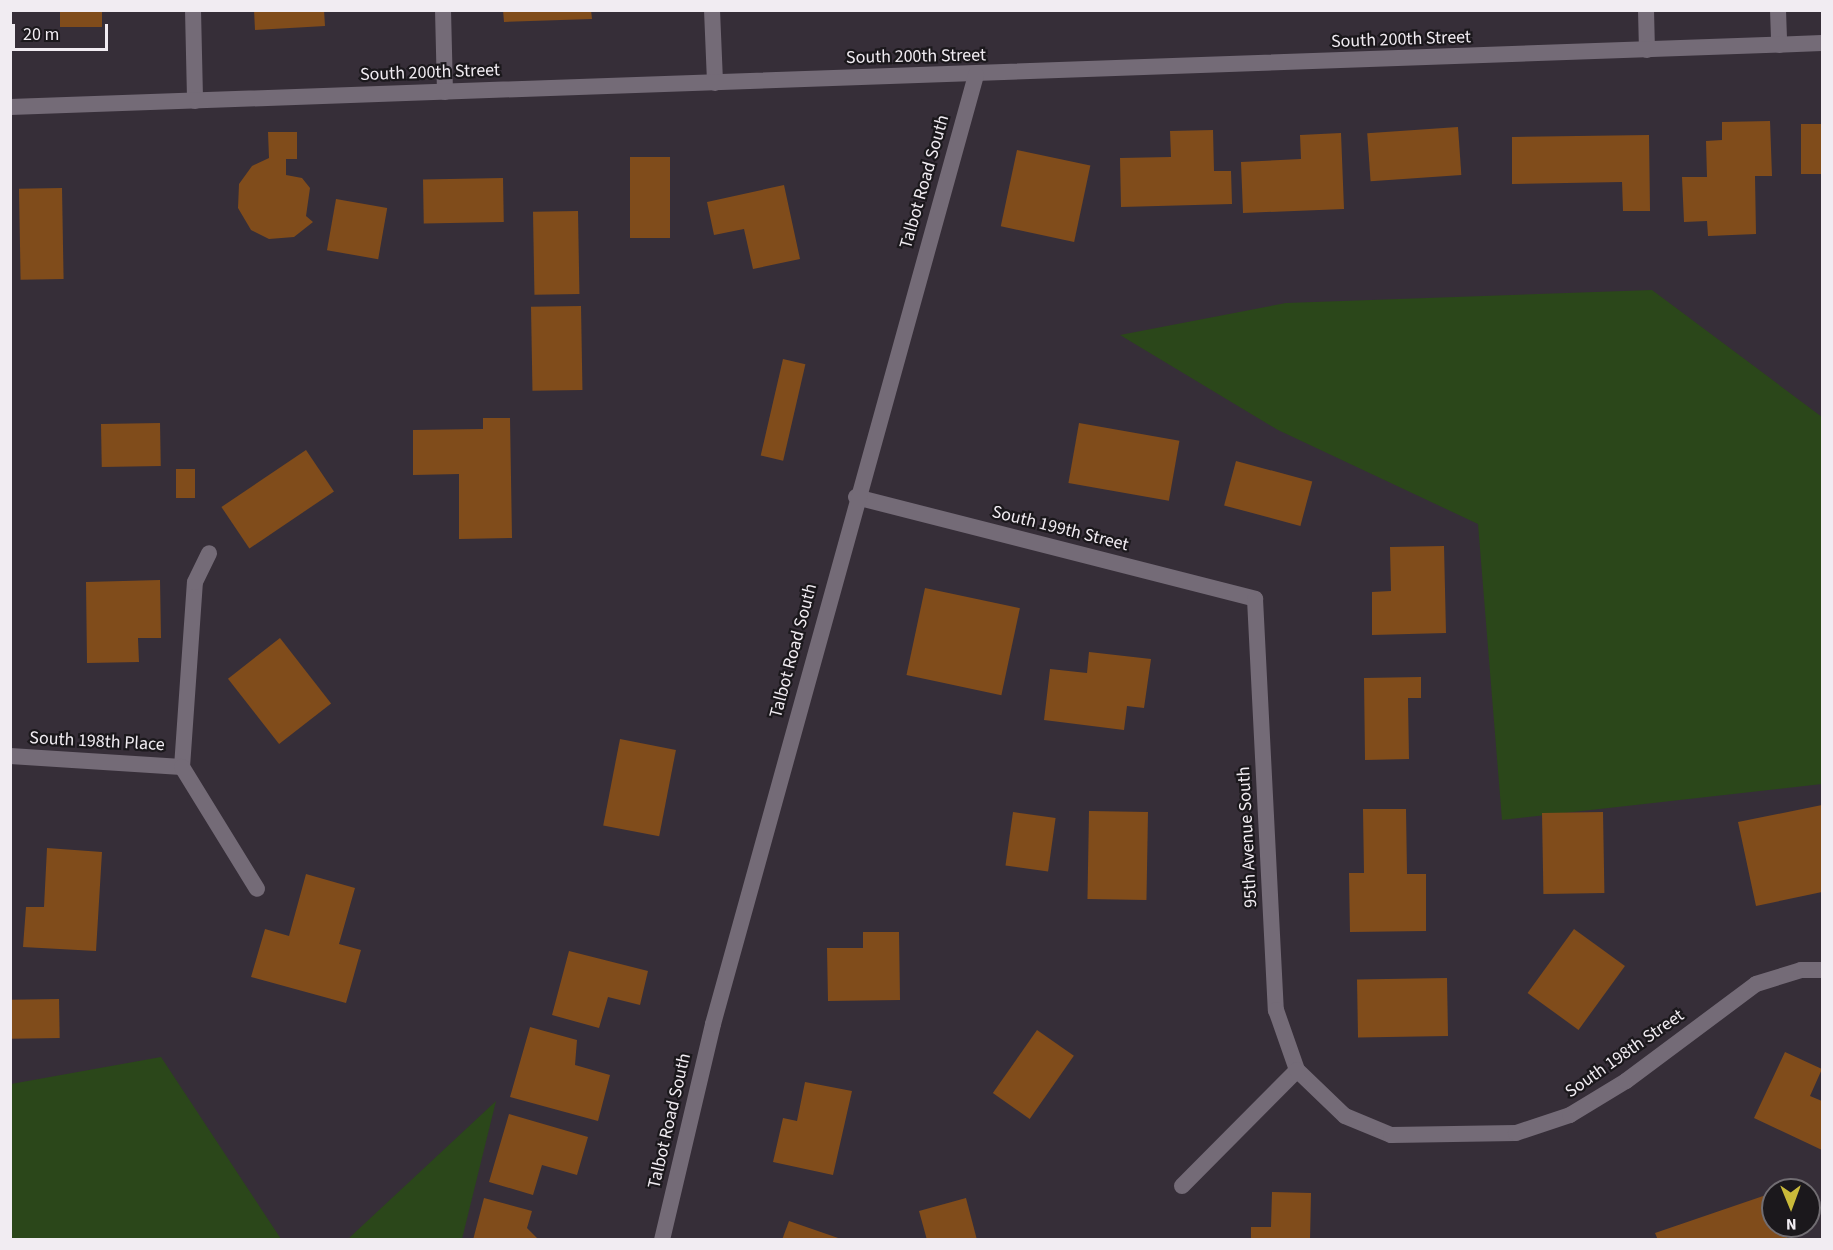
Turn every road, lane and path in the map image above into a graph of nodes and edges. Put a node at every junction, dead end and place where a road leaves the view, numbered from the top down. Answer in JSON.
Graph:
{"nodes":[{"id":1,"x":193,"y":10,"type":"edge"},
{"id":2,"x":443,"y":10,"type":"edge"},
{"id":3,"x":712,"y":10,"type":"edge"},
{"id":4,"x":1646,"y":10,"type":"edge"},
{"id":5,"x":1778,"y":10,"type":"edge"},
{"id":6,"x":1822,"y":43,"type":"edge"},
{"id":7,"x":1779,"y":45,"type":"junction"},
{"id":8,"x":1647,"y":50,"type":"junction"},
{"id":9,"x":976,"y":75,"type":"junction"},
{"id":10,"x":715,"y":83,"type":"junction"},
{"id":11,"x":445,"y":92,"type":"junction"},
{"id":12,"x":195,"y":101,"type":"junction"},
{"id":13,"x":10,"y":107,"type":"edge"},
{"id":14,"x":856,"y":497,"type":"junction"},
{"id":15,"x":209,"y":553,"type":"dead end"},
{"id":16,"x":1255,"y":599,"type":"joint"},
{"id":17,"x":10,"y":756,"type":"edge"},
{"id":18,"x":182,"y":767,"type":"junction"},
{"id":19,"x":257,"y":889,"type":"dead end"},
{"id":20,"x":1822,"y":970,"type":"edge"},
{"id":21,"x":1297,"y":1070,"type":"junction"},
{"id":22,"x":1182,"y":1186,"type":"dead end"},
{"id":23,"x":662,"y":1239,"type":"edge"}],
"edges":[{"from":1,"to":12,"type":"street"},
{"from":2,"to":11,"type":"street"},
{"from":3,"to":10,"type":"street"},
{"from":4,"to":8,"type":"street"},
{"from":5,"to":7,"type":"street"},
{"from":6,"to":7,"type":"street","name":"South 200th Street"},
{"from":7,"to":8,"type":"street","name":"South 200th Street"},
{"from":8,"to":9,"type":"street","name":"South 200th Street"},
{"from":9,"to":10,"type":"street","name":"South 200th Street"},
{"from":9,"to":14,"type":"street","name":"Talbot Road South"},
{"from":10,"to":11,"type":"street","name":"South 200th Street"},
{"from":11,"to":12,"type":"street","name":"South 200th Street"},
{"from":12,"to":13,"type":"street","name":"South 200th Street"},
{"from":14,"to":16,"type":"street","name":"South 199th Street"},
{"from":14,"to":23,"type":"street","name":"Talbot Road South"},
{"from":15,"to":18,"type":"street"},
{"from":16,"to":21,"type":"street","name":"95th Avenue South"},
{"from":17,"to":18,"type":"street","name":"South 198th Place"},
{"from":18,"to":19,"type":"street","name":"South 198th Place"},
{"from":20,"to":21,"type":"street","name":"South 198th Street"},
{"from":21,"to":22,"type":"street"}]}
